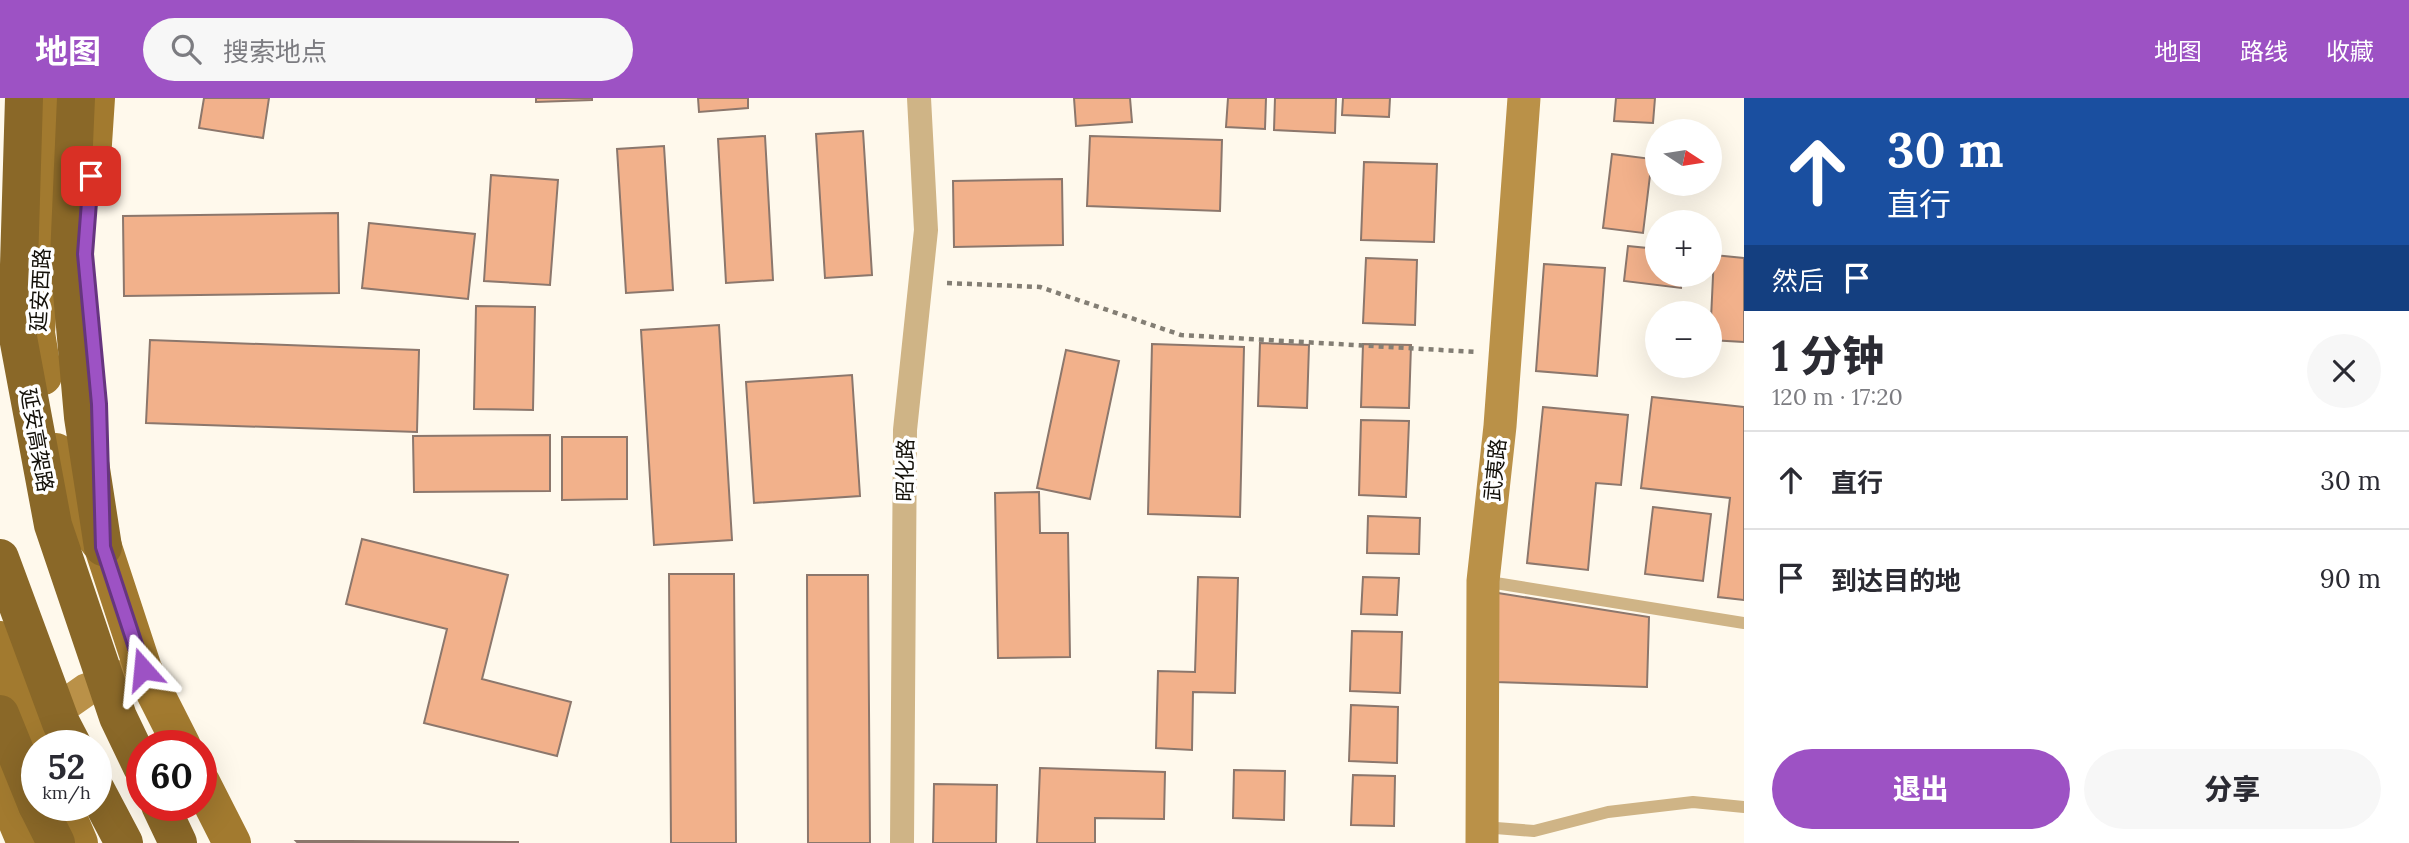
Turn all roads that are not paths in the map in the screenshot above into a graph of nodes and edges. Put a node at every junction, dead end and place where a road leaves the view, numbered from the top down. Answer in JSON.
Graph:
{"nodes":[{"id":1,"x":24,"y":98,"type":"edge"},
{"id":2,"x":51,"y":98,"type":"edge"},
{"id":3,"x":76,"y":98,"type":"edge"},
{"id":4,"x":96,"y":98,"type":"edge"},
{"id":5,"x":919,"y":98,"type":"edge"},
{"id":6,"x":1524,"y":98,"type":"edge"},
{"id":7,"x":103,"y":547,"type":"junction"},
{"id":8,"x":0,"y":558,"type":"edge"},
{"id":9,"x":1483,"y":581,"type":"junction"},
{"id":10,"x":1744,"y":623,"type":"edge"},
{"id":11,"x":0,"y":640,"type":"edge"},
{"id":12,"x":143,"y":669,"type":"junction"},
{"id":13,"x":65,"y":730,"type":"edge"},
{"id":14,"x":174,"y":730,"type":"edge"},
{"id":15,"x":126,"y":734,"type":"edge"},
{"id":16,"x":17,"y":735,"type":"edge"},
{"id":17,"x":0,"y":781,"type":"edge"},
{"id":18,"x":1744,"y":807,"type":"edge"},
{"id":19,"x":217,"y":813,"type":"edge"},
{"id":20,"x":112,"y":820,"type":"edge"},
{"id":21,"x":45,"y":821,"type":"edge"},
{"id":22,"x":70,"y":821,"type":"edge"},
{"id":23,"x":168,"y":821,"type":"edge"},
{"id":24,"x":1483,"y":835,"type":"edge"},
{"id":25,"x":26,"y":843,"type":"edge"},
{"id":26,"x":56,"y":843,"type":"edge"},
{"id":27,"x":79,"y":843,"type":"edge"},
{"id":28,"x":124,"y":843,"type":"edge"},
{"id":29,"x":178,"y":843,"type":"edge"},
{"id":30,"x":232,"y":843,"type":"edge"},
{"id":31,"x":902,"y":843,"type":"edge"}],
"edges":[{"from":1,"to":15,"type":"highway","name":"延安高架路","bridge":true},
{"from":2,"to":7,"type":"main road","name":"延安西路"},
{"from":3,"to":7,"type":"highway"},
{"from":4,"to":7,"type":"main road"},
{"from":5,"to":31,"type":"street","name":"昭化路"},
{"from":6,"to":9,"type":"street","name":"武夷路"},
{"from":7,"to":12,"type":"main road","name":"延安西路"},
{"from":8,"to":13,"type":"highway","bridge":true},
{"from":9,"to":10,"type":"lane"},
{"from":9,"to":24,"type":"street","name":"武夷路"},
{"from":11,"to":16,"type":"main road"},
{"from":12,"to":14,"type":"main road","name":"延安西路"},
{"from":12,"to":16,"type":"street"},
{"from":17,"to":25,"type":"main road"},
{"from":18,"to":24,"type":"lane"},
{"from":19,"to":30,"type":"main road"},
{"from":20,"to":28,"type":"highway"},
{"from":21,"to":26,"type":"highway"},
{"from":22,"to":27,"type":"main road"},
{"from":23,"to":29,"type":"highway"}]}
